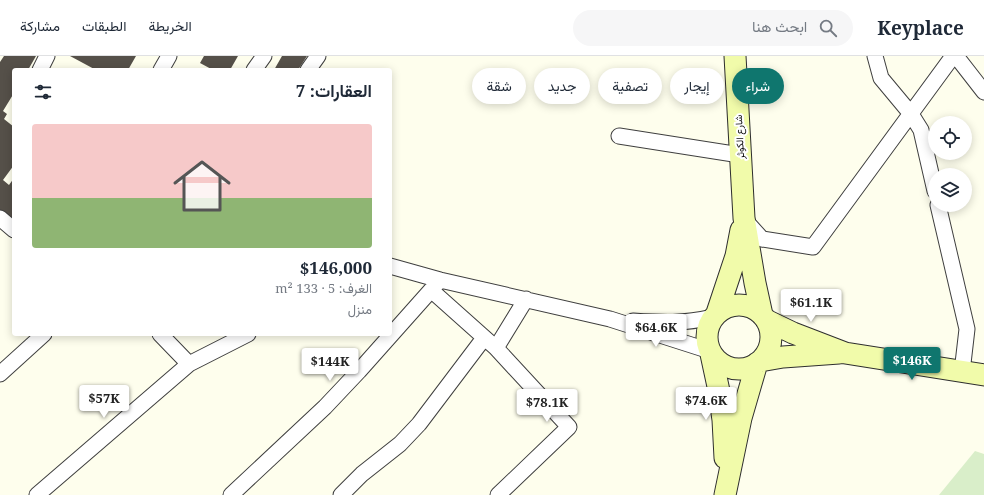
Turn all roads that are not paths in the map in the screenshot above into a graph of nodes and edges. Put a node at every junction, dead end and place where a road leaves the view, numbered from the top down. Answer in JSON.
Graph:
{"nodes":[{"id":1,"x":47,"y":56,"type":"edge"},
{"id":2,"x":169,"y":56,"type":"edge"},
{"id":3,"x":264,"y":56,"type":"edge"},
{"id":4,"x":318,"y":56,"type":"edge"},
{"id":5,"x":735,"y":56,"type":"edge"},
{"id":6,"x":875,"y":56,"type":"edge"},
{"id":7,"x":954,"y":56,"type":"edge"},
{"id":8,"x":41,"y":68,"type":"edge"},
{"id":9,"x":162,"y":68,"type":"edge"},
{"id":10,"x":255,"y":68,"type":"edge"},
{"id":11,"x":309,"y":68,"type":"edge"},
{"id":12,"x":984,"y":92,"type":"edge"},
{"id":13,"x":911,"y":114,"type":"junction"},
{"id":14,"x":619,"y":136,"type":"dead end"},
{"id":15,"x":740,"y":155,"type":"junction"},
{"id":16,"x":930,"y":168,"type":"edge"},
{"id":17,"x":940,"y":212,"type":"edge"},
{"id":18,"x":0,"y":218,"type":"edge"},
{"id":19,"x":744,"y":218,"type":"junction"},
{"id":20,"x":12,"y":228,"type":"edge"},
{"id":21,"x":392,"y":267,"type":"edge"},
{"id":22,"x":435,"y":285,"type":"junction"},
{"id":23,"x":526,"y":299,"type":"junction"},
{"id":24,"x":715,"y":315,"type":"junction"},
{"id":25,"x":764,"y":317,"type":"junction"},
{"id":26,"x":610,"y":319,"type":"junction"},
{"id":27,"x":392,"y":334,"type":"edge"},
{"id":28,"x":42,"y":336,"type":"edge"},
{"id":29,"x":162,"y":336,"type":"edge"},
{"id":30,"x":244,"y":336,"type":"edge"},
{"id":31,"x":390,"y":336,"type":"edge"},
{"id":32,"x":484,"y":338,"type":"junction"},
{"id":33,"x":496,"y":348,"type":"junction"},
{"id":34,"x":710,"y":353,"type":"junction"},
{"id":35,"x":845,"y":353,"type":"junction"},
{"id":36,"x":758,"y":362,"type":"junction"},
{"id":37,"x":189,"y":364,"type":"junction"},
{"id":38,"x":962,"y":372,"type":"junction"},
{"id":39,"x":0,"y":374,"type":"edge"},
{"id":40,"x":984,"y":375,"type":"edge"},
{"id":41,"x":725,"y":490,"type":"edge"},
{"id":42,"x":37,"y":495,"type":"edge"},
{"id":43,"x":232,"y":495,"type":"edge"},
{"id":44,"x":340,"y":495,"type":"edge"},
{"id":45,"x":498,"y":495,"type":"edge"}],
"edges":[{"from":1,"to":8,"type":"street"},
{"from":2,"to":9,"type":"street"},
{"from":3,"to":10,"type":"street"},
{"from":4,"to":11,"type":"street"},
{"from":5,"to":15,"type":"main road","name":"شارع الكوثر"},
{"from":6,"to":13,"type":"street"},
{"from":7,"to":12,"type":"street"},
{"from":7,"to":13,"type":"street"},
{"from":13,"to":16,"type":"street"},
{"from":13,"to":19,"type":"street"},
{"from":14,"to":15,"type":"street"},
{"from":15,"to":19,"type":"main road","name":"شارع الكوثر"},
{"from":17,"to":38,"type":"street"},
{"from":18,"to":20,"type":"street"},
{"from":19,"to":24,"type":"main road"},
{"from":19,"to":25,"type":"main road"},
{"from":21,"to":22,"type":"street"},
{"from":22,"to":23,"type":"street"},
{"from":22,"to":27,"type":"street"},
{"from":22,"to":32,"type":"street"},
{"from":23,"to":26,"type":"street"},
{"from":23,"to":33,"type":"street"},
{"from":24,"to":25,"type":"main road"},
{"from":24,"to":26,"type":"street"},
{"from":24,"to":34,"type":"main road"},
{"from":25,"to":35,"type":"main road"},
{"from":25,"to":36,"type":"main road"},
{"from":26,"to":34,"type":"street"},
{"from":28,"to":39,"type":"street"},
{"from":29,"to":37,"type":"street"},
{"from":30,"to":37,"type":"street"},
{"from":31,"to":43,"type":"street"},
{"from":32,"to":33,"type":"street"},
{"from":32,"to":44,"type":"street"},
{"from":33,"to":45,"type":"street"},
{"from":34,"to":36,"type":"main road"},
{"from":34,"to":41,"type":"main road"},
{"from":35,"to":36,"type":"main road"},
{"from":35,"to":38,"type":"main road"},
{"from":36,"to":41,"type":"main road"},
{"from":37,"to":42,"type":"street"},
{"from":38,"to":40,"type":"main road"}]}
